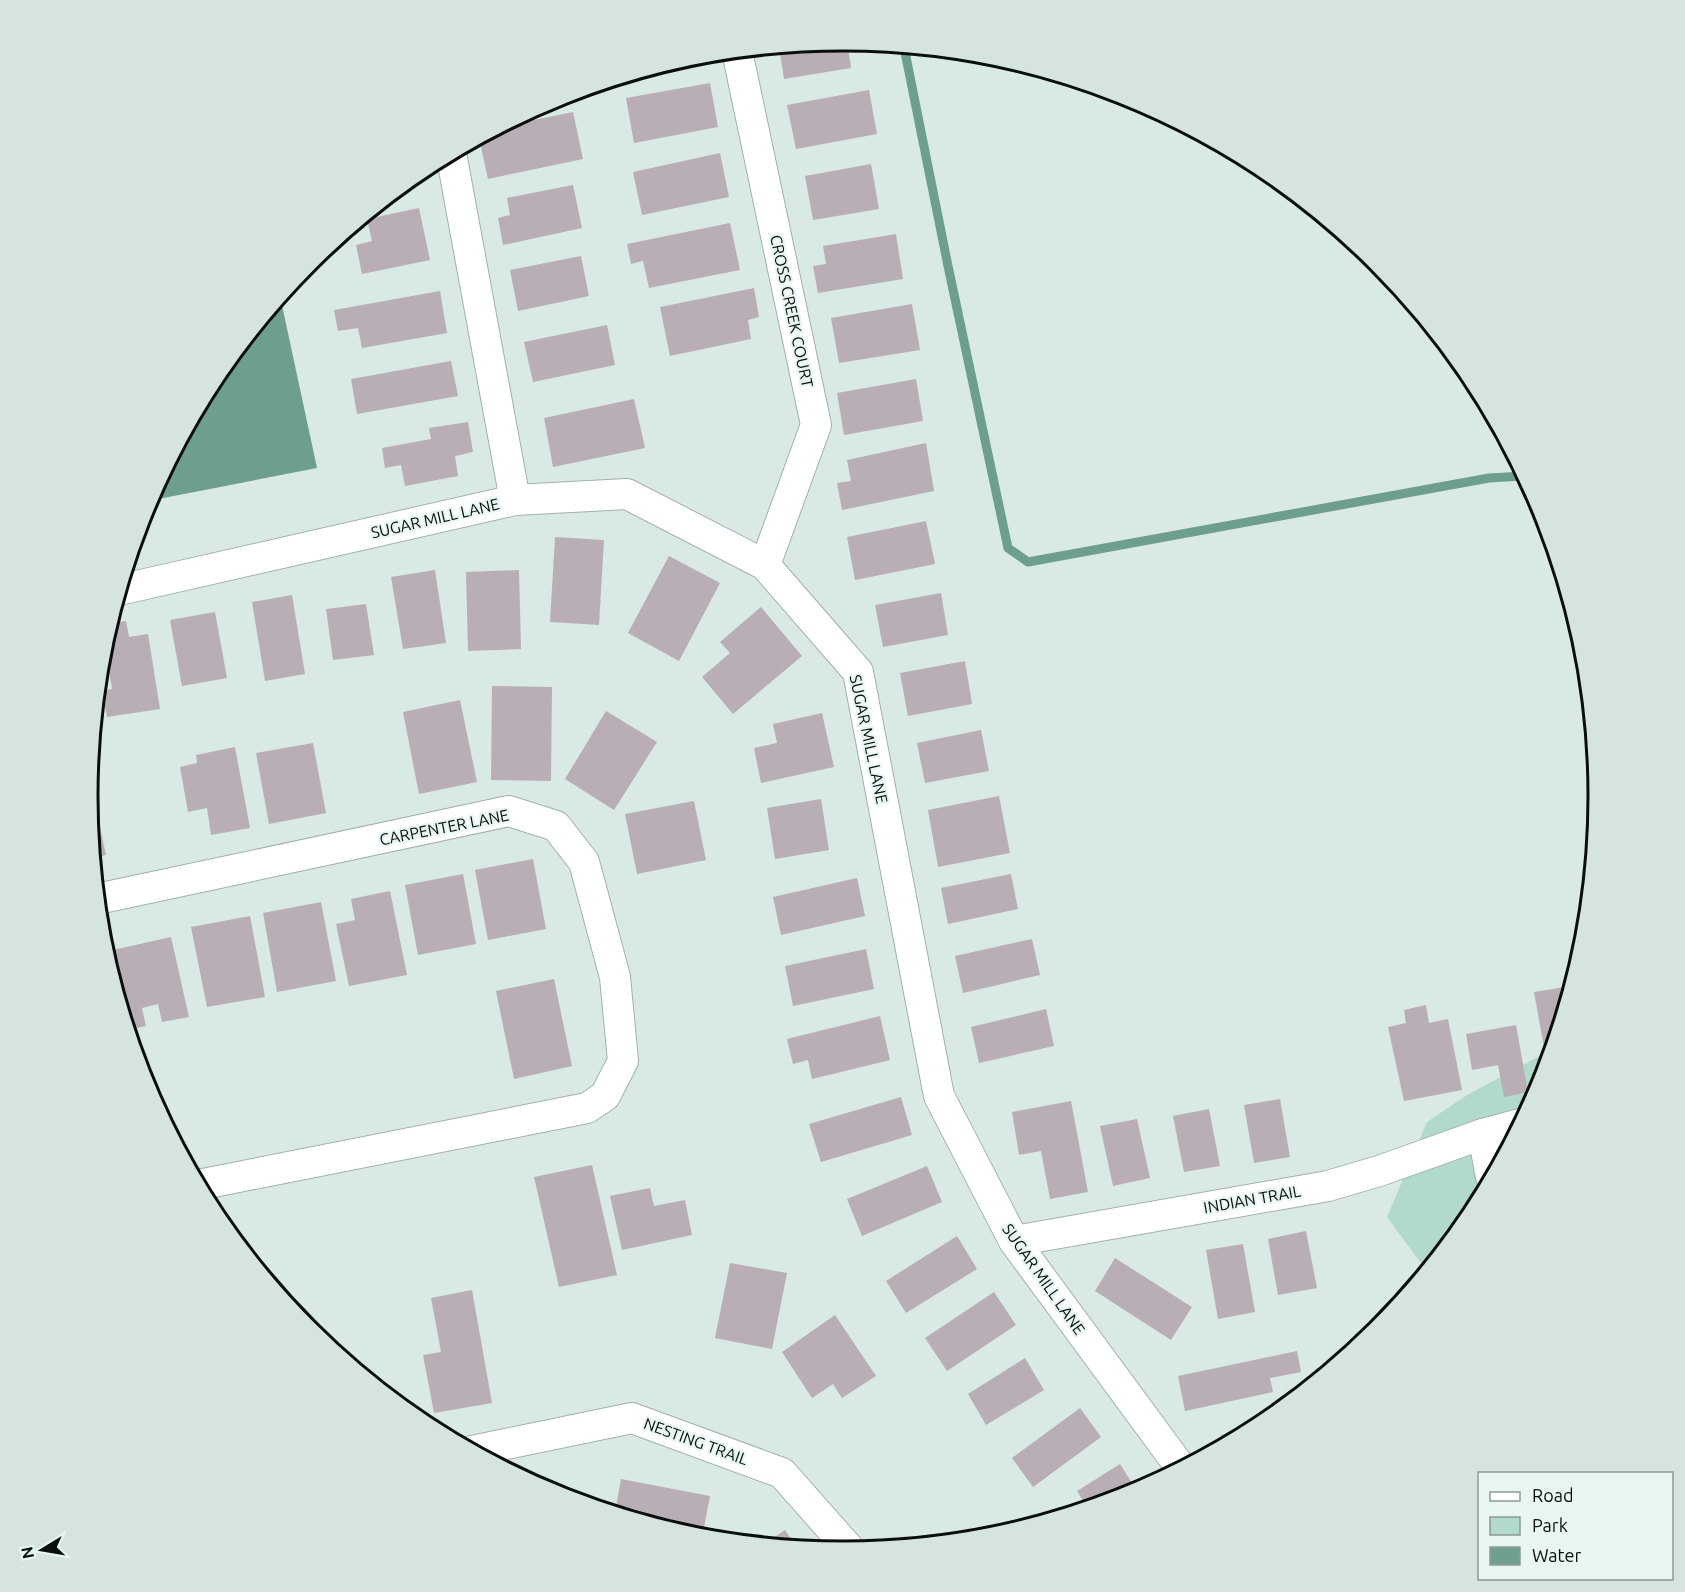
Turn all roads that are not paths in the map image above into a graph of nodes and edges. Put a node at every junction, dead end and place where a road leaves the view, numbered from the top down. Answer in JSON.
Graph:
{"nodes":[{"id":1,"x":739,"y":58,"type":"edge"},
{"id":2,"x":453,"y":162,"type":"edge"},
{"id":3,"x":515,"y":500,"type":"junction"},
{"id":4,"x":765,"y":566,"type":"junction"},
{"id":5,"x":128,"y":588,"type":"edge"},
{"id":6,"x":105,"y":897,"type":"edge"},
{"id":7,"x":1511,"y":1127,"type":"edge"},
{"id":8,"x":1483,"y":1134,"type":"junction"},
{"id":9,"x":1489,"y":1167,"type":"edge"},
{"id":10,"x":206,"y":1183,"type":"edge"},
{"id":11,"x":1014,"y":1241,"type":"junction"},
{"id":12,"x":484,"y":1449,"type":"edge"},
{"id":13,"x":1176,"y":1462,"type":"edge"},
{"id":14,"x":842,"y":1541,"type":"edge"}],
"edges":[{"from":1,"to":4,"type":"street","name":"CROSS CREEK COURT"},
{"from":2,"to":3,"type":"street"},
{"from":3,"to":4,"type":"street","name":"SUGAR MILL LANE"},
{"from":3,"to":5,"type":"street","name":"SUGAR MILL LANE"},
{"from":4,"to":11,"type":"street","name":"SUGAR MILL LANE"},
{"from":6,"to":10,"type":"street","name":"CARPENTER LANE"},
{"from":7,"to":8,"type":"street","name":"INDIAN TRAIL"},
{"from":8,"to":9,"type":"street"},
{"from":8,"to":11,"type":"street","name":"INDIAN TRAIL"},
{"from":11,"to":13,"type":"street","name":"SUGAR MILL LANE"},
{"from":12,"to":14,"type":"street","name":"NESTING TRAIL"}]}
